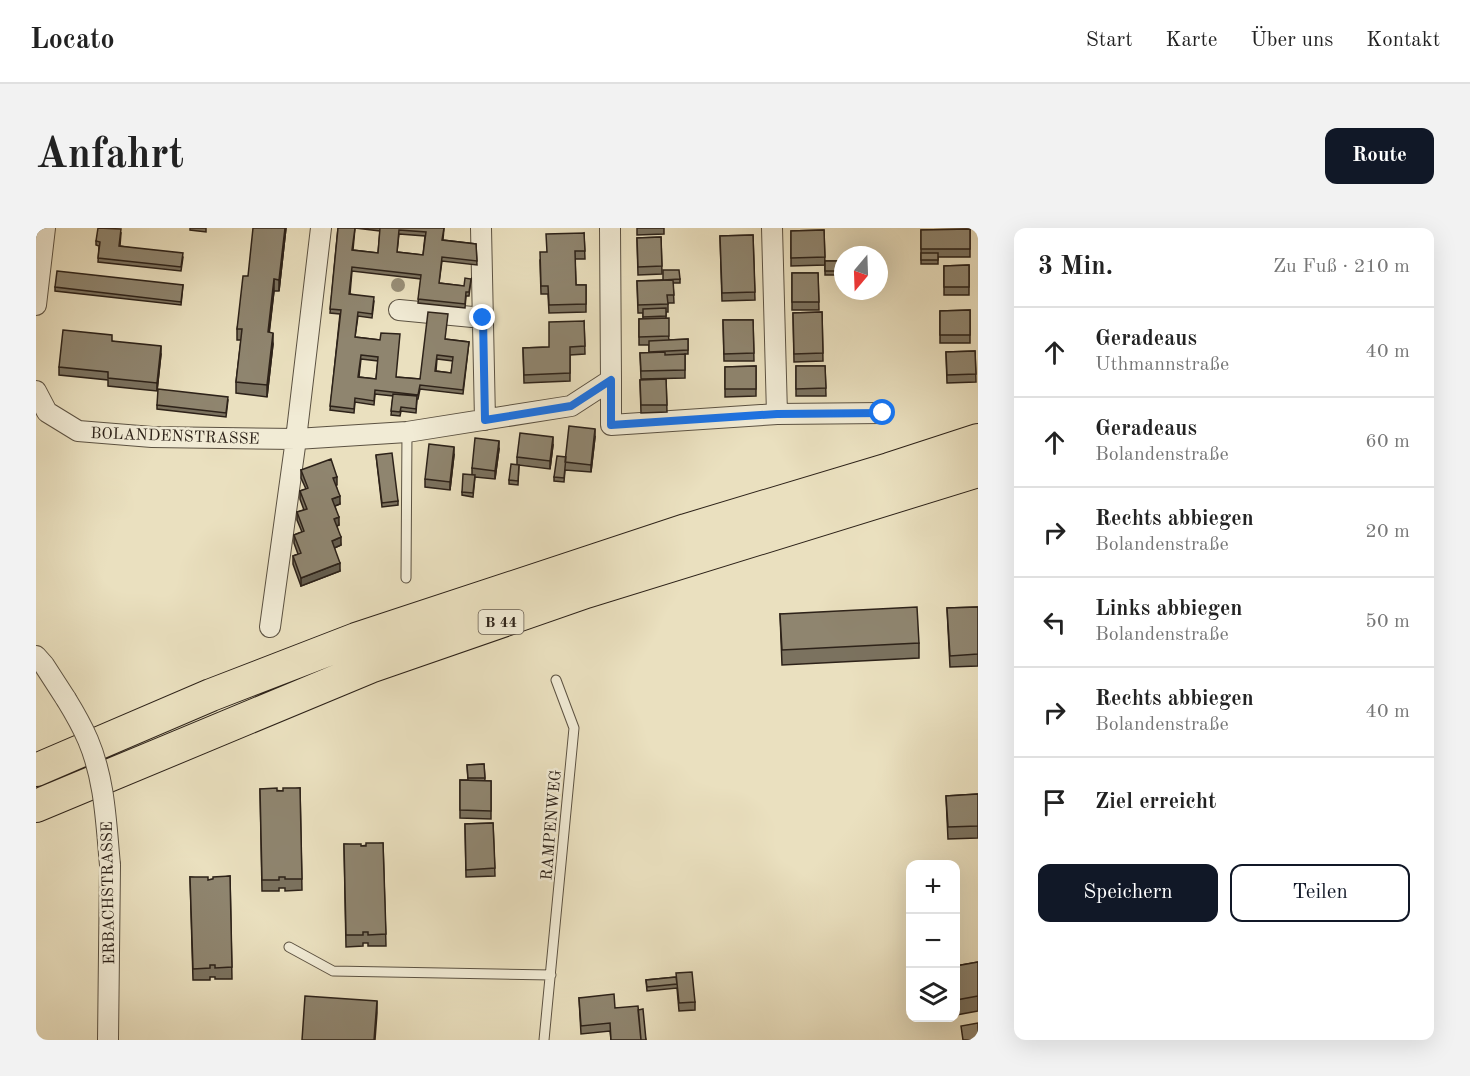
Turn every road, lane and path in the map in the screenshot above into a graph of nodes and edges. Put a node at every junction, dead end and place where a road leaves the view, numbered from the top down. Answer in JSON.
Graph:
{"nodes":[{"id":1,"x":45,"y":228,"type":"edge"},
{"id":2,"x":321,"y":228,"type":"edge"},
{"id":3,"x":481,"y":228,"type":"edge"},
{"id":4,"x":610,"y":228,"type":"edge"},
{"id":5,"x":772,"y":228,"type":"edge"},
{"id":6,"x":36,"y":299,"type":"edge"},
{"id":7,"x":399,"y":310,"type":"dead end"},
{"id":8,"x":483,"y":318,"type":"junction"},
{"id":9,"x":611,"y":380,"type":"junction"},
{"id":10,"x":36,"y":391,"type":"edge"},
{"id":11,"x":883,"y":413,"type":"dead end"},
{"id":12,"x":777,"y":414,"type":"junction"},
{"id":13,"x":485,"y":420,"type":"junction"},
{"id":14,"x":407,"y":432,"type":"junction"},
{"id":15,"x":296,"y":439,"type":"junction"},
{"id":16,"x":978,"y":440,"type":"edge"},
{"id":17,"x":978,"y":471,"type":"edge"},
{"id":18,"x":406,"y":578,"type":"dead end"},
{"id":19,"x":270,"y":627,"type":"dead end"},
{"id":20,"x":36,"y":656,"type":"edge"},
{"id":21,"x":556,"y":680,"type":"dead end"},
{"id":22,"x":36,"y":770,"type":"edge"},
{"id":23,"x":36,"y":806,"type":"edge"},
{"id":24,"x":289,"y":947,"type":"dead end"},
{"id":25,"x":550,"y":975,"type":"junction"},
{"id":26,"x":108,"y":1040,"type":"edge"},
{"id":27,"x":544,"y":1040,"type":"edge"}],
"edges":[{"from":1,"to":6,"type":"street"},
{"from":2,"to":15,"type":"street"},
{"from":3,"to":8,"type":"street"},
{"from":4,"to":9,"type":"street"},
{"from":5,"to":12,"type":"street"},
{"from":7,"to":8,"type":"street"},
{"from":8,"to":13,"type":"street"},
{"from":9,"to":12,"type":"street"},
{"from":9,"to":13,"type":"street","name":"BOLANDENSTRASSE"},
{"from":10,"to":15,"type":"street","name":"BOLANDENSTRASSE"},
{"from":11,"to":12,"type":"street"},
{"from":13,"to":14,"type":"street","name":"BOLANDENSTRASSE"},
{"from":14,"to":15,"type":"street","name":"BOLANDENSTRASSE"},
{"from":14,"to":18,"type":"lane"},
{"from":15,"to":19,"type":"street"},
{"from":16,"to":22,"type":"highway","number":"B 44"},
{"from":17,"to":23,"type":"highway","number":"B 44"},
{"from":20,"to":26,"type":"street","name":"ERBACHSTRASSE","bridge":true},
{"from":21,"to":25,"type":"lane","name":"RAMPENWEG"},
{"from":24,"to":25,"type":"lane"},
{"from":25,"to":27,"type":"lane","name":"RAMPENWEG"}]}
